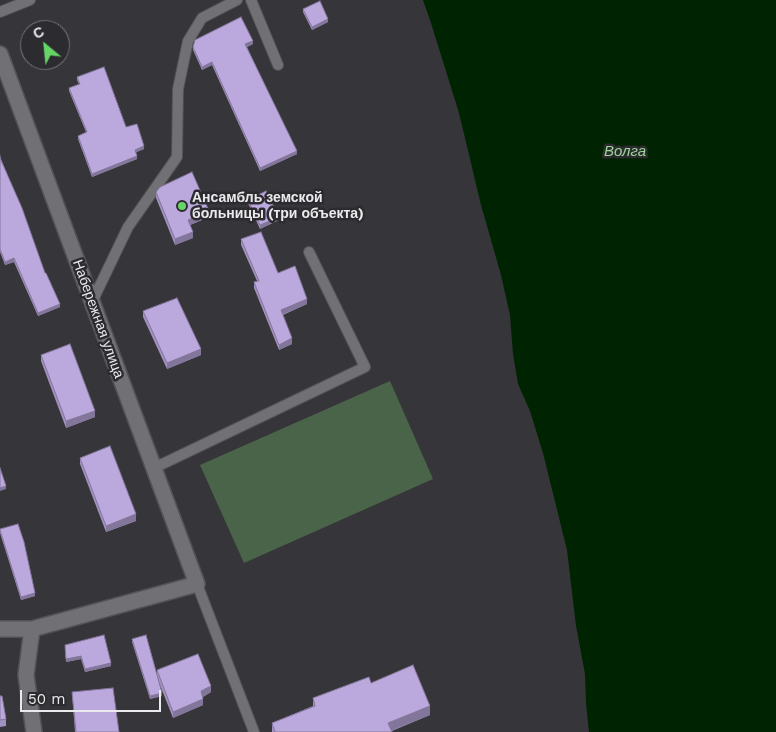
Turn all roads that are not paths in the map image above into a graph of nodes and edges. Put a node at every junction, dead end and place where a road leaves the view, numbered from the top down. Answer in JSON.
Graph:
{"nodes":[{"id":1,"x":30,"y":0,"type":"edge"},
{"id":2,"x":237,"y":0,"type":"edge"},
{"id":3,"x":251,"y":0,"type":"edge"},
{"id":4,"x":0,"y":12,"type":"edge"},
{"id":5,"x":1,"y":58,"type":"edge"},
{"id":6,"x":278,"y":65,"type":"dead end"},
{"id":7,"x":309,"y":252,"type":"dead end"},
{"id":8,"x":92,"y":302,"type":"junction"},
{"id":9,"x":154,"y":468,"type":"junction"},
{"id":10,"x":197,"y":584,"type":"junction"},
{"id":11,"x":32,"y":629,"type":"junction"},
{"id":12,"x":0,"y":630,"type":"edge"},
{"id":13,"x":34,"y":732,"type":"edge"},
{"id":14,"x":254,"y":732,"type":"edge"}],
"edges":[{"from":1,"to":4,"type":"lane"},
{"from":2,"to":8,"type":"lane"},
{"from":3,"to":6,"type":"lane"},
{"from":5,"to":8,"type":"street","name":"Набережная улица"},
{"from":7,"to":9,"type":"lane"},
{"from":8,"to":9,"type":"street","name":"Набережная улица"},
{"from":9,"to":10,"type":"street","name":"Набережная улица"},
{"from":10,"to":11,"type":"street"},
{"from":10,"to":14,"type":"lane"},
{"from":11,"to":12,"type":"street"},
{"from":11,"to":13,"type":"street"}]}
